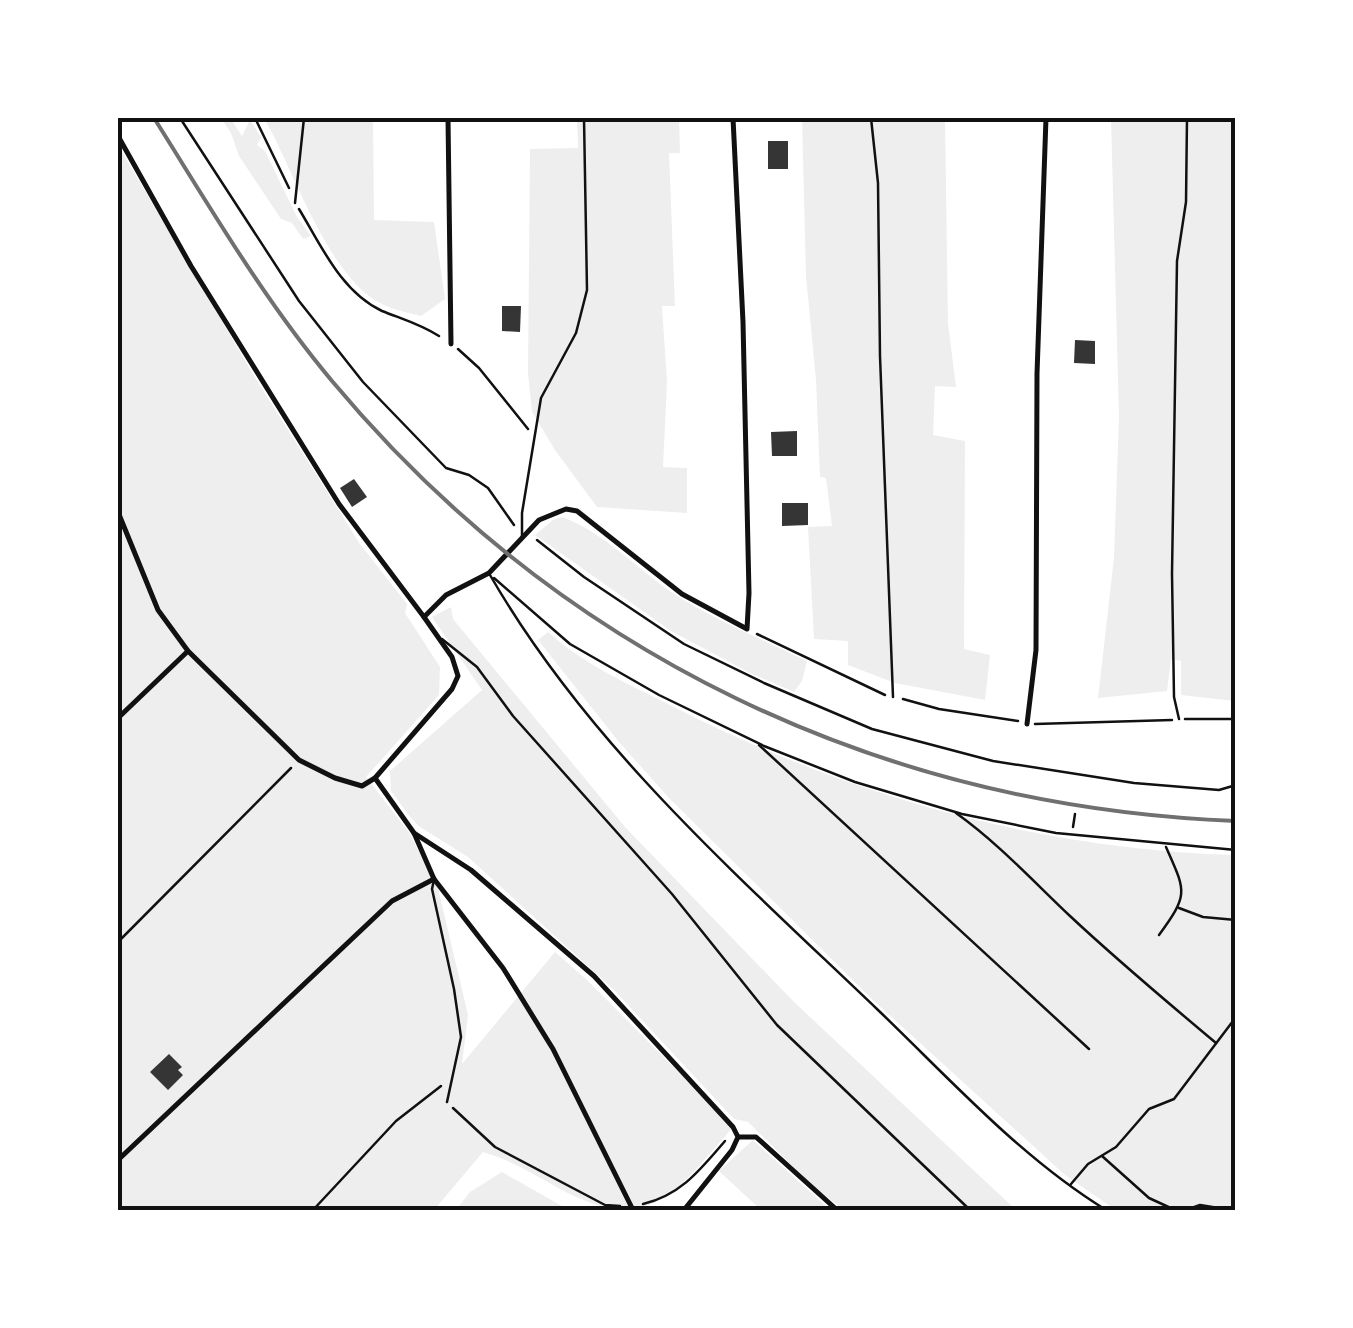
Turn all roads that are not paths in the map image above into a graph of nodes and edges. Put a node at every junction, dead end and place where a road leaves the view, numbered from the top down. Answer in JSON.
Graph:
{"nodes":[{"id":1,"x":304,"y":118,"type":"edge"},
{"id":2,"x":448,"y":118,"type":"edge"},
{"id":3,"x":584,"y":118,"type":"edge"},
{"id":4,"x":733,"y":118,"type":"edge"},
{"id":5,"x":871,"y":118,"type":"edge"},
{"id":6,"x":1046,"y":118,"type":"edge"},
{"id":7,"x":1187,"y":118,"type":"edge"},
{"id":8,"x":118,"y":136,"type":"edge"},
{"id":9,"x":296,"y":203,"type":"road end"},
{"id":10,"x":451,"y":344,"type":"road end"},
{"id":11,"x":118,"y":512,"type":"edge"},
{"id":12,"x":522,"y":535,"type":"junction"},
{"id":13,"x":490,"y":573,"type":"junction"},
{"id":14,"x":424,"y":618,"type":"junction"},
{"id":15,"x":437,"y":636,"type":"junction"},
{"id":16,"x":188,"y":651,"type":"junction"},
{"id":17,"x":893,"y":697,"type":"road end"},
{"id":18,"x":118,"y":718,"type":"edge"},
{"id":19,"x":1179,"y":719,"type":"road end"},
{"id":20,"x":1027,"y":724,"type":"road end"},
{"id":21,"x":756,"y":742,"type":"junction"},
{"id":22,"x":376,"y":778,"type":"junction"},
{"id":23,"x":954,"y":811,"type":"junction"},
{"id":24,"x":414,"y":833,"type":"junction"},
{"id":25,"x":1165,"y":845,"type":"junction"},
{"id":26,"x":1236,"y":850,"type":"edge"},
{"id":27,"x":434,"y":879,"type":"junction"},
{"id":28,"x":1178,"y":908,"type":"junction"},
{"id":29,"x":1236,"y":920,"type":"edge"},
{"id":30,"x":1159,"y":935,"type":"dead end"},
{"id":31,"x":1236,"y":1017,"type":"edge"},
{"id":32,"x":1216,"y":1043,"type":"junction"},
{"id":33,"x":1088,"y":1048,"type":"dead end"},
{"id":34,"x":447,"y":1102,"type":"road end"},
{"id":35,"x":738,"y":1137,"type":"junction"},
{"id":36,"x":1102,"y":1156,"type":"junction"},
{"id":37,"x":118,"y":1160,"type":"edge"},
{"id":38,"x":1070,"y":1186,"type":"junction"},
{"id":39,"x":632,"y":1209,"type":"edge"},
{"id":40,"x":684,"y":1210,"type":"edge"},
{"id":41,"x":837,"y":1210,"type":"edge"},
{"id":42,"x":970,"y":1210,"type":"edge"},
{"id":43,"x":1106,"y":1210,"type":"edge"},
{"id":44,"x":1175,"y":1210,"type":"edge"},
{"id":45,"x":1186,"y":1210,"type":"edge"},
{"id":46,"x":1231,"y":1210,"type":"edge"}],
"edges":[{"from":1,"to":9,"type":"lane"},
{"from":2,"to":10,"type":"street"},
{"from":3,"to":12,"type":"lane"},
{"from":4,"to":12,"type":"street"},
{"from":5,"to":17,"type":"lane"},
{"from":6,"to":20,"type":"street"},
{"from":7,"to":19,"type":"lane"},
{"from":8,"to":14,"type":"street"},
{"from":11,"to":16,"type":"street"},
{"from":12,"to":13,"type":"street"},
{"from":13,"to":14,"type":"street"},
{"from":13,"to":21,"type":"lane"},
{"from":13,"to":38,"type":"lane"},
{"from":14,"to":15,"type":"street"},
{"from":15,"to":22,"type":"street"},
{"from":15,"to":42,"type":"lane"},
{"from":16,"to":18,"type":"street"},
{"from":16,"to":22,"type":"street"},
{"from":21,"to":23,"type":"lane"},
{"from":21,"to":33,"type":"lane"},
{"from":22,"to":24,"type":"street"},
{"from":23,"to":25,"type":"lane"},
{"from":23,"to":32,"type":"lane"},
{"from":24,"to":27,"type":"street"},
{"from":24,"to":35,"type":"street"},
{"from":25,"to":26,"type":"lane"},
{"from":25,"to":28,"type":"lane"},
{"from":27,"to":34,"type":"lane"},
{"from":27,"to":37,"type":"street"},
{"from":27,"to":39,"type":"street"},
{"from":28,"to":29,"type":"lane"},
{"from":28,"to":30,"type":"lane"},
{"from":31,"to":32,"type":"lane"},
{"from":32,"to":36,"type":"lane"},
{"from":35,"to":40,"type":"street"},
{"from":35,"to":41,"type":"street"},
{"from":36,"to":38,"type":"lane"},
{"from":36,"to":44,"type":"lane"},
{"from":38,"to":43,"type":"lane"},
{"from":45,"to":46,"type":"lane"}]}
